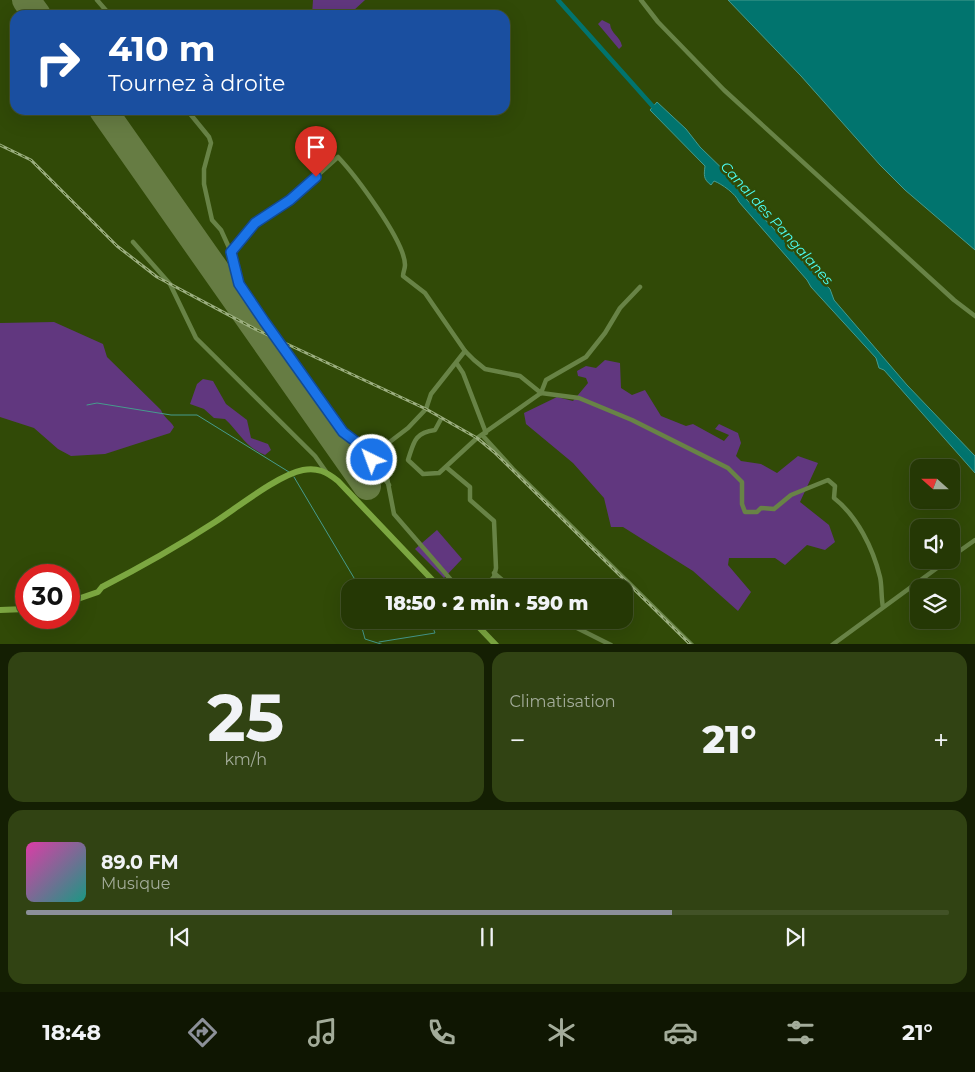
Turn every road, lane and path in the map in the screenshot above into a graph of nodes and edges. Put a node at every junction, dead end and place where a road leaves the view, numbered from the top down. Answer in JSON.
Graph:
{"nodes":[{"id":1,"x":97,"y":0,"type":"edge"},
{"id":2,"x":641,"y":0,"type":"edge"},
{"id":3,"x":106,"y":10,"type":"edge"},
{"id":4,"x":191,"y":115,"type":"edge"},
{"id":5,"x":133,"y":242,"type":"dead end"},
{"id":6,"x":231,"y":252,"type":"junction"},
{"id":7,"x":640,"y":287,"type":"dead end"},
{"id":8,"x":975,"y":316,"type":"edge"},
{"id":9,"x":465,"y":351,"type":"junction"},
{"id":10,"x":457,"y":364,"type":"junction"},
{"id":11,"x":541,"y":393,"type":"junction"},
{"id":12,"x":441,"y":419,"type":"dead end"},
{"id":13,"x":485,"y":435,"type":"junction"},
{"id":14,"x":446,"y":467,"type":"junction"},
{"id":15,"x":327,"y":473,"type":"junction"},
{"id":16,"x":389,"y":485,"type":"junction"},
{"id":17,"x":975,"y":540,"type":"edge"},
{"id":18,"x":960,"y":551,"type":"edge"},
{"id":19,"x":936,"y":569,"type":"edge"},
{"id":20,"x":494,"y":573,"type":"junction"},
{"id":21,"x":431,"y":579,"type":"edge"},
{"id":22,"x":450,"y":579,"type":"edge"},
{"id":23,"x":493,"y":579,"type":"edge"},
{"id":24,"x":501,"y":579,"type":"edge"},
{"id":25,"x":80,"y":598,"type":"edge"},
{"id":26,"x":883,"y":607,"type":"junction"},
{"id":27,"x":15,"y":609,"type":"edge"},
{"id":28,"x":0,"y":610,"type":"edge"},
{"id":29,"x":481,"y":629,"type":"edge"},
{"id":30,"x":579,"y":629,"type":"edge"},
{"id":31,"x":496,"y":644,"type":"edge"},
{"id":32,"x":610,"y":644,"type":"edge"},
{"id":33,"x":692,"y":644,"type":"edge"},
{"id":34,"x":832,"y":644,"type":"edge"}],
"edges":[{"from":1,"to":3,"type":"street"},
{"from":2,"to":8,"type":"street"},
{"from":4,"to":6,"type":"street"},
{"from":5,"to":15,"type":"street"},
{"from":6,"to":9,"type":"street"},
{"from":6,"to":16,"type":"street"},
{"from":7,"to":11,"type":"street"},
{"from":9,"to":10,"type":"street"},
{"from":9,"to":11,"type":"street"},
{"from":10,"to":13,"type":"street"},
{"from":10,"to":16,"type":"street"},
{"from":11,"to":13,"type":"street"},
{"from":11,"to":26,"type":"street"},
{"from":12,"to":14,"type":"street"},
{"from":13,"to":14,"type":"street"},
{"from":13,"to":33,"type":"street"},
{"from":14,"to":20,"type":"street"},
{"from":15,"to":21,"type":"main road"},
{"from":15,"to":25,"type":"main road"},
{"from":16,"to":22,"type":"street"},
{"from":17,"to":18,"type":"street"},
{"from":19,"to":26,"type":"street"},
{"from":20,"to":23,"type":"street"},
{"from":20,"to":24,"type":"street"},
{"from":26,"to":34,"type":"street"},
{"from":27,"to":28,"type":"main road"},
{"from":29,"to":31,"type":"main road"},
{"from":30,"to":32,"type":"street"}]}
